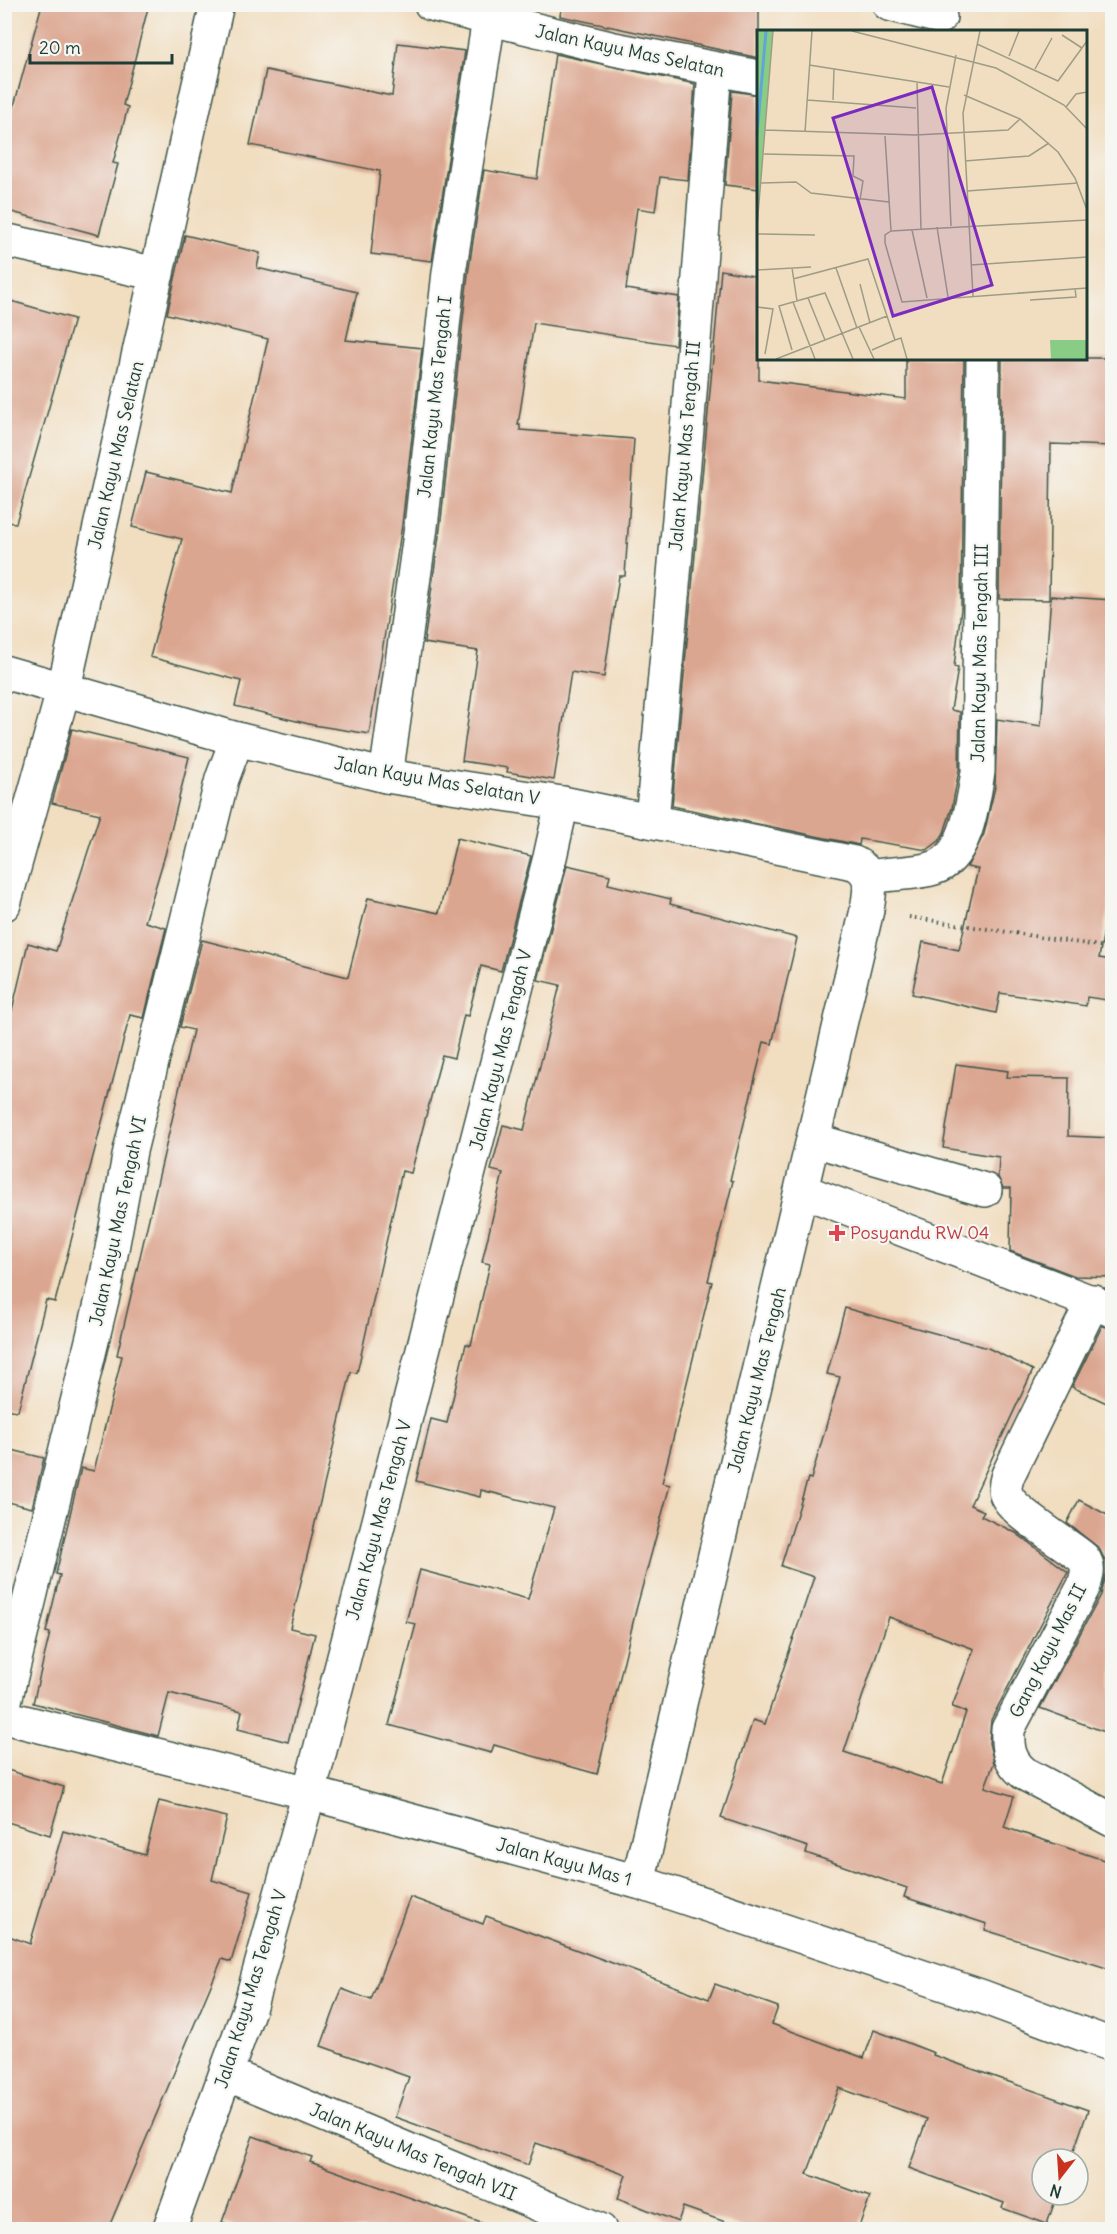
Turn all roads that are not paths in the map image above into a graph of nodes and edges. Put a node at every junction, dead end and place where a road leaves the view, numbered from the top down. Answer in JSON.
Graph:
{"nodes":[{"id":1,"x":217,"y":4,"type":"edge"},
{"id":2,"x":431,"y":4,"type":"edge"},
{"id":3,"x":889,"y":4,"type":"edge"},
{"id":4,"x":940,"y":17,"type":"dead end"},
{"id":5,"x":489,"y":19,"type":"junction"},
{"id":6,"x":715,"y":70,"type":"junction"},
{"id":7,"x":757,"y":77,"type":"edge"},
{"id":8,"x":4,"y":240,"type":"edge"},
{"id":9,"x":157,"y":274,"type":"junction"},
{"id":10,"x":983,"y":360,"type":"edge"},
{"id":11,"x":4,"y":672,"type":"edge"},
{"id":12,"x":64,"y":688,"type":"junction"},
{"id":13,"x":237,"y":739,"type":"junction"},
{"id":14,"x":386,"y":776,"type":"junction"},
{"id":15,"x":562,"y":803,"type":"junction"},
{"id":16,"x":652,"y":821,"type":"junction"},
{"id":17,"x":870,"y":877,"type":"junction"},
{"id":18,"x":6,"y":889,"type":"edge"},
{"id":19,"x":814,"y":1140,"type":"junction"},
{"id":20,"x":985,"y":1190,"type":"dead end"},
{"id":21,"x":802,"y":1191,"type":"junction"},
{"id":22,"x":1103,"y":1305,"type":"edge"},
{"id":23,"x":4,"y":1705,"type":"edge"},
{"id":24,"x":4,"y":1717,"type":"edge"},
{"id":25,"x":309,"y":1793,"type":"junction"},
{"id":26,"x":1113,"y":1820,"type":"edge"},
{"id":27,"x":638,"y":1882,"type":"junction"},
{"id":28,"x":1113,"y":2045,"type":"edge"},
{"id":29,"x":227,"y":2074,"type":"junction"},
{"id":30,"x":169,"y":2229,"type":"edge"},
{"id":31,"x":600,"y":2229,"type":"edge"}],
"edges":[{"from":1,"to":9,"type":"street","name":"Jalan Kayu Mas Selatan"},
{"from":2,"to":5,"type":"street","name":"Jalan Kayu Mas Selatan"},
{"from":3,"to":4,"type":"street"},
{"from":5,"to":6,"type":"street","name":"Jalan Kayu Mas Selatan"},
{"from":5,"to":14,"type":"street","name":"Jalan Kayu Mas Tengah I"},
{"from":6,"to":7,"type":"street","name":"Jalan Kayu Mas Selatan"},
{"from":6,"to":16,"type":"street","name":"Jalan Kayu Mas Tengah II"},
{"from":8,"to":9,"type":"street"},
{"from":9,"to":12,"type":"street","name":"Jalan Kayu Mas Selatan"},
{"from":10,"to":17,"type":"street","name":"Jalan Kayu Mas Tengah III"},
{"from":11,"to":12,"type":"street","name":"Jalan Kayu Mas Selatan V"},
{"from":12,"to":13,"type":"street","name":"Jalan Kayu Mas Selatan V"},
{"from":12,"to":18,"type":"street","name":"Jalan Kayu Mas Selatan"},
{"from":13,"to":14,"type":"street","name":"Jalan Kayu Mas Selatan V"},
{"from":13,"to":23,"type":"street","name":"Jalan Kayu Mas Tengah VI"},
{"from":14,"to":15,"type":"street","name":"Jalan Kayu Mas Selatan V"},
{"from":15,"to":16,"type":"street","name":"Jalan Kayu Mas Selatan V"},
{"from":15,"to":25,"type":"street","name":"Jalan Kayu Mas Tengah V"},
{"from":16,"to":17,"type":"street","name":"Jalan Kayu Mas Selatan V"},
{"from":17,"to":19,"type":"street","name":"Jalan Kayu Mas Tengah"},
{"from":19,"to":20,"type":"street"},
{"from":19,"to":21,"type":"street","name":"Jalan Kayu Mas Tengah"},
{"from":21,"to":22,"type":"street"},
{"from":21,"to":27,"type":"street","name":"Jalan Kayu Mas Tengah"},
{"from":22,"to":26,"type":"street","name":"Gang Kayu Mas II"},
{"from":24,"to":25,"type":"street","name":"Jalan Kayu Mas 1"},
{"from":25,"to":27,"type":"street","name":"Jalan Kayu Mas 1"},
{"from":25,"to":29,"type":"street","name":"Jalan Kayu Mas Tengah V"},
{"from":27,"to":28,"type":"street","name":"Jalan Kayu Mas 1"},
{"from":29,"to":30,"type":"street","name":"Jalan Kayu Mas Tengah V"},
{"from":29,"to":31,"type":"street","name":"Jalan Kayu Mas Tengah VII"}]}
